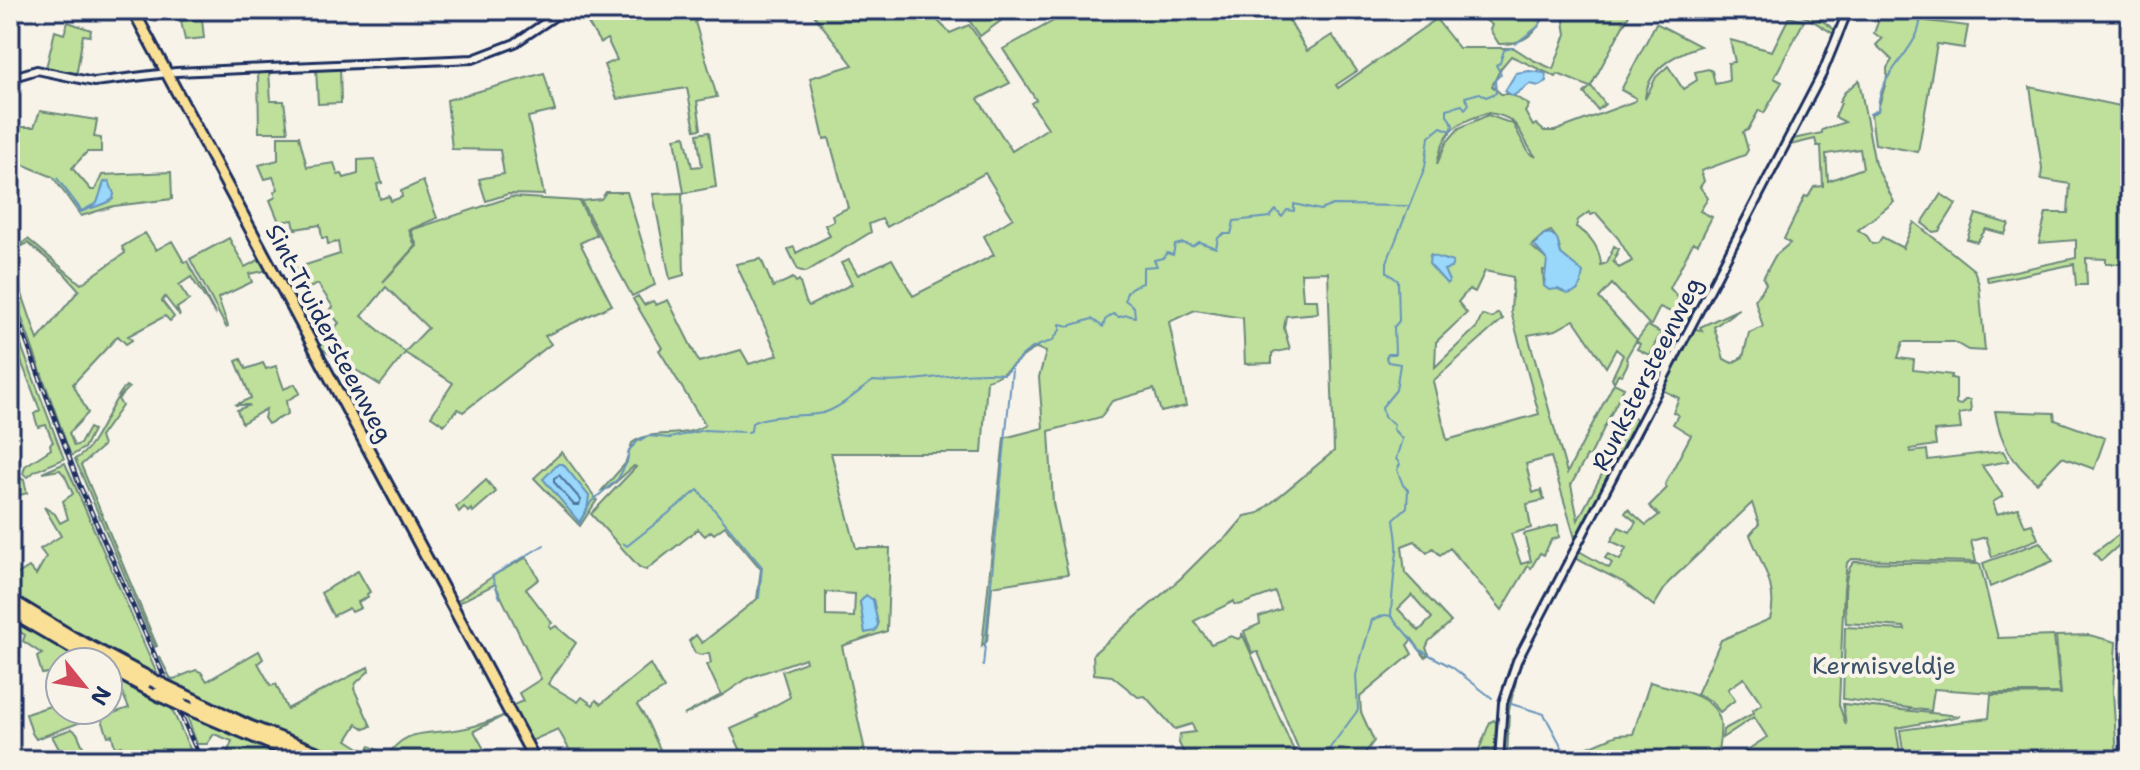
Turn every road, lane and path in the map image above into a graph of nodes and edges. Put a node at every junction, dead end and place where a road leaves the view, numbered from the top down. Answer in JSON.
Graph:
{"nodes":[{"id":1,"x":133,"y":10,"type":"edge"},
{"id":2,"x":564,"y":10,"type":"edge"},
{"id":3,"x":1848,"y":10,"type":"edge"},
{"id":4,"x":167,"y":73,"type":"junction"},
{"id":5,"x":10,"y":78,"type":"edge"},
{"id":6,"x":10,"y":600,"type":"edge"},
{"id":7,"x":10,"y":611,"type":"edge"},
{"id":8,"x":70,"y":646,"type":"edge"},
{"id":9,"x":124,"y":676,"type":"edge"},
{"id":10,"x":310,"y":760,"type":"edge"},
{"id":11,"x":335,"y":760,"type":"edge"},
{"id":12,"x":534,"y":760,"type":"edge"},
{"id":13,"x":1499,"y":760,"type":"edge"}],
"edges":[{"from":1,"to":4,"type":"main road","name":"Sint-Truidersteenweg"},
{"from":2,"to":4,"type":"street"},
{"from":3,"to":13,"type":"street","name":"Runkstersteenweg"},
{"from":4,"to":5,"type":"street"},
{"from":4,"to":12,"type":"main road","name":"Sint-Truidersteenweg"},
{"from":6,"to":11,"type":"highway","bridge":true},
{"from":7,"to":8,"type":"highway"},
{"from":9,"to":10,"type":"highway","bridge":true}]}
